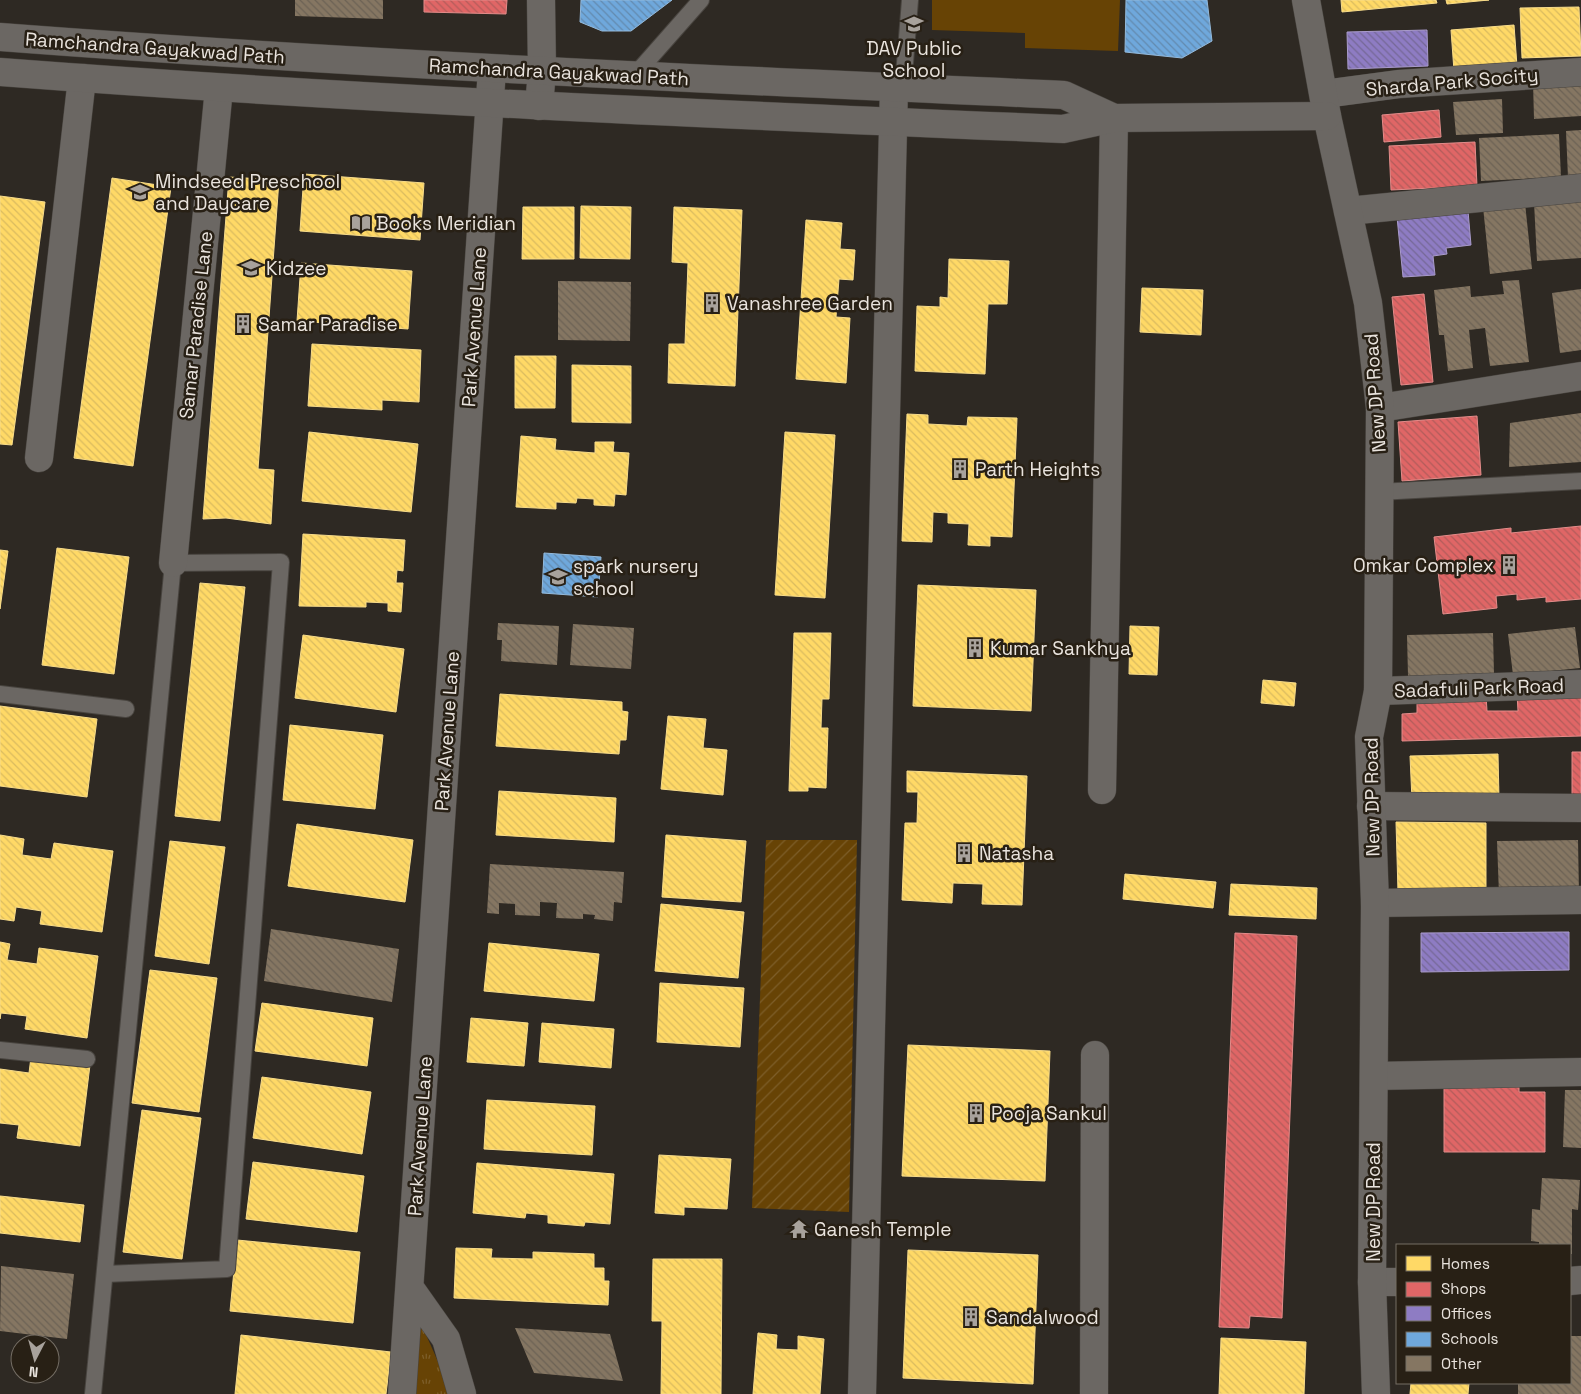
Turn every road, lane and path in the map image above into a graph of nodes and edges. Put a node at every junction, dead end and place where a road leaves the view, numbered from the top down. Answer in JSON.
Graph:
{"nodes":[{"id":1,"x":541,"y":0,"type":"edge"},
{"id":2,"x":701,"y":0,"type":"edge"},
{"id":3,"x":910,"y":0,"type":"edge"},
{"id":4,"x":1306,"y":0,"type":"edge"},
{"id":5,"x":0,"y":38,"type":"edge"},
{"id":6,"x":492,"y":69,"type":"junction"},
{"id":7,"x":542,"y":71,"type":"junction"},
{"id":8,"x":0,"y":72,"type":"edge"},
{"id":9,"x":1581,"y":72,"type":"edge"},
{"id":10,"x":634,"y":76,"type":"junction"},
{"id":11,"x":82,"y":78,"type":"junction"},
{"id":12,"x":219,"y":88,"type":"junction"},
{"id":13,"x":899,"y":88,"type":"junction"},
{"id":14,"x":490,"y":103,"type":"junction"},
{"id":15,"x":1326,"y":105,"type":"junction"},
{"id":16,"x":539,"y":106,"type":"junction"},
{"id":17,"x":1114,"y":118,"type":"junction"},
{"id":18,"x":893,"y":122,"type":"junction"},
{"id":19,"x":1581,"y":188,"type":"edge"},
{"id":20,"x":1348,"y":211,"type":"junction"},
{"id":21,"x":1581,"y":376,"type":"edge"},
{"id":22,"x":1380,"y":408,"type":"junction"},
{"id":23,"x":39,"y":458,"type":"dead end"},
{"id":24,"x":1581,"y":481,"type":"edge"},
{"id":25,"x":1379,"y":492,"type":"junction"},
{"id":26,"x":173,"y":563,"type":"junction"},
{"id":27,"x":1581,"y":684,"type":"edge"},
{"id":28,"x":1378,"y":691,"type":"junction"},
{"id":29,"x":0,"y":694,"type":"edge"},
{"id":30,"x":126,"y":709,"type":"dead end"},
{"id":31,"x":1102,"y":790,"type":"dead end"},
{"id":32,"x":1371,"y":806,"type":"junction"},
{"id":33,"x":1581,"y":808,"type":"edge"},
{"id":34,"x":1581,"y":900,"type":"edge"},
{"id":35,"x":1375,"y":903,"type":"junction"},
{"id":36,"x":0,"y":1050,"type":"edge"},
{"id":37,"x":1095,"y":1055,"type":"dead end"},
{"id":38,"x":87,"y":1059,"type":"dead end"},
{"id":39,"x":1581,"y":1072,"type":"edge"},
{"id":40,"x":1374,"y":1076,"type":"junction"},
{"id":41,"x":105,"y":1274,"type":"junction"},
{"id":42,"x":1385,"y":1282,"type":"edge"},
{"id":43,"x":410,"y":1288,"type":"junction"},
{"id":44,"x":93,"y":1394,"type":"edge"},
{"id":45,"x":402,"y":1394,"type":"edge"},
{"id":46,"x":462,"y":1394,"type":"edge"},
{"id":47,"x":862,"y":1394,"type":"edge"},
{"id":48,"x":1094,"y":1394,"type":"edge"},
{"id":49,"x":1376,"y":1394,"type":"edge"}],
"edges":[{"from":1,"to":7,"type":"street"},
{"from":2,"to":10,"type":"lane"},
{"from":3,"to":13,"type":"lane"},
{"from":4,"to":15,"type":"street","name":"New DP Road"},
{"from":5,"to":6,"type":"street","name":"Ramchandra Gayakwad Path"},
{"from":6,"to":7,"type":"street","name":"Ramchandra Gayakwad Path"},
{"from":6,"to":14,"type":"street","name":"Park Avenue Lane"},
{"from":7,"to":10,"type":"street","name":"Ramchandra Gayakwad Path"},
{"from":7,"to":16,"type":"street"},
{"from":8,"to":11,"type":"street","name":"Ramchandra Gayakwad Path"},
{"from":9,"to":15,"type":"street","name":"Sharda Park Socity"},
{"from":10,"to":13,"type":"street","name":"Ramchandra Gayakwad Path"},
{"from":11,"to":12,"type":"street","name":"Ramchandra Gayakwad Path"},
{"from":11,"to":23,"type":"street"},
{"from":12,"to":14,"type":"street","name":"Ramchandra Gayakwad Path"},
{"from":12,"to":26,"type":"street","name":"Samar Paradise Lane"},
{"from":13,"to":17,"type":"street","name":"Ramchandra Gayakwad Path"},
{"from":13,"to":18,"type":"street"},
{"from":14,"to":16,"type":"street","name":"Ramchandra Gayakwad Path"},
{"from":14,"to":43,"type":"street","name":"Park Avenue Lane"},
{"from":15,"to":17,"type":"street","name":"Ramchandra Gayakwad Path"},
{"from":15,"to":20,"type":"street","name":"New DP Road"},
{"from":16,"to":18,"type":"street","name":"Ramchandra Gayakwad Path"},
{"from":17,"to":18,"type":"street","name":"Ramchandra Gayakwad Path"},
{"from":17,"to":31,"type":"street"},
{"from":18,"to":47,"type":"street"},
{"from":19,"to":20,"type":"street"},
{"from":20,"to":22,"type":"street","name":"New DP Road"},
{"from":21,"to":22,"type":"street"},
{"from":22,"to":25,"type":"street","name":"New DP Road"},
{"from":24,"to":25,"type":"lane"},
{"from":25,"to":28,"type":"street","name":"New DP Road"},
{"from":26,"to":41,"type":"lane"},
{"from":26,"to":41,"type":"lane"},
{"from":27,"to":28,"type":"street","name":"Sadafuli Park Road"},
{"from":28,"to":32,"type":"street","name":"New DP Road"},
{"from":29,"to":30,"type":"lane"},
{"from":32,"to":33,"type":"street"},
{"from":32,"to":35,"type":"street","name":"New DP Road"},
{"from":34,"to":35,"type":"street"},
{"from":35,"to":40,"type":"street","name":"New DP Road"},
{"from":36,"to":38,"type":"lane"},
{"from":37,"to":48,"type":"street"},
{"from":39,"to":40,"type":"street"},
{"from":40,"to":42,"type":"street","name":"New DP Road"},
{"from":41,"to":44,"type":"lane"},
{"from":42,"to":49,"type":"street","name":"New DP Road"},
{"from":43,"to":45,"type":"street","name":"Park Avenue Lane"},
{"from":43,"to":46,"type":"street"}]}
